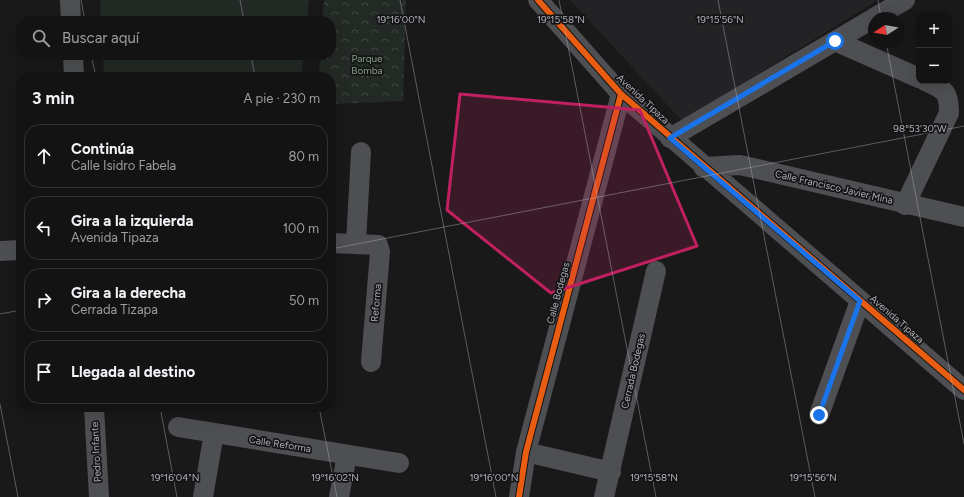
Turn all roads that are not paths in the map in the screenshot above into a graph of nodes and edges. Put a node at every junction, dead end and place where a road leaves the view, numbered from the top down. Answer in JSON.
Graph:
{"nodes":[{"id":1,"x":70,"y":0,"type":"edge"},
{"id":2,"x":538,"y":0,"type":"edge"},
{"id":3,"x":905,"y":0,"type":"edge"},
{"id":4,"x":884,"y":12,"type":"edge"},
{"id":5,"x":71,"y":16,"type":"edge"},
{"id":6,"x":868,"y":22,"type":"edge"},
{"id":7,"x":835,"y":41,"type":"junction"},
{"id":8,"x":73,"y":60,"type":"edge"},
{"id":9,"x":74,"y":72,"type":"edge"},
{"id":10,"x":916,"y":77,"type":"edge"},
{"id":11,"x":932,"y":84,"type":"edge"},
{"id":12,"x":621,"y":94,"type":"junction"},
{"id":13,"x":670,"y":138,"type":"junction"},
{"id":14,"x":361,"y":152,"type":"dead end"},
{"id":15,"x":703,"y":166,"type":"junction"},
{"id":16,"x":906,"y":204,"type":"junction"},
{"id":17,"x":964,"y":217,"type":"edge"},
{"id":18,"x":336,"y":243,"type":"edge"},
{"id":19,"x":356,"y":243,"type":"junction"},
{"id":20,"x":16,"y":250,"type":"edge"},
{"id":21,"x":0,"y":251,"type":"edge"},
{"id":22,"x":656,"y":271,"type":"dead end"},
{"id":23,"x":860,"y":301,"type":"junction"},
{"id":24,"x":371,"y":362,"type":"dead end"},
{"id":25,"x":964,"y":390,"type":"edge"},
{"id":26,"x":94,"y":412,"type":"edge"},
{"id":27,"x":819,"y":415,"type":"dead end"},
{"id":28,"x":178,"y":427,"type":"dead end"},
{"id":29,"x":214,"y":433,"type":"junction"},
{"id":30,"x":526,"y":452,"type":"junction"},
{"id":31,"x":347,"y":454,"type":"junction"},
{"id":32,"x":399,"y":463,"type":"dead end"},
{"id":33,"x":610,"y":472,"type":"junction"},
{"id":34,"x":99,"y":497,"type":"edge"},
{"id":35,"x":203,"y":497,"type":"edge"},
{"id":36,"x":339,"y":497,"type":"edge"},
{"id":37,"x":519,"y":497,"type":"edge"},
{"id":38,"x":604,"y":497,"type":"edge"}],
"edges":[{"from":1,"to":5,"type":"street"},
{"from":2,"to":12,"type":"street","name":"Avenida Tipaza"},
{"from":3,"to":4,"type":"street"},
{"from":6,"to":7,"type":"street"},
{"from":7,"to":10,"type":"street"},
{"from":7,"to":13,"type":"street"},
{"from":8,"to":9,"type":"street"},
{"from":11,"to":16,"type":"street"},
{"from":12,"to":13,"type":"street","name":"Avenida Tipaza"},
{"from":12,"to":30,"type":"street","name":"Calle Bodegas"},
{"from":13,"to":15,"type":"street","name":"Avenida Tipaza"},
{"from":14,"to":19,"type":"street"},
{"from":15,"to":16,"type":"street","name":"Calle Francisco Javier Mina"},
{"from":15,"to":23,"type":"street","name":"Avenida Tipaza"},
{"from":16,"to":17,"type":"street","name":"Calle Francisco Javier Mina"},
{"from":18,"to":19,"type":"street"},
{"from":19,"to":24,"type":"street","name":"Reforma"},
{"from":20,"to":21,"type":"street"},
{"from":22,"to":33,"type":"street","name":"Cerrada Bodegas"},
{"from":23,"to":25,"type":"street","name":"Avenida Tipaza"},
{"from":23,"to":27,"type":"street"},
{"from":26,"to":34,"type":"street","name":"Pedro Infante"},
{"from":28,"to":29,"type":"street","name":"Calle Reforma"},
{"from":29,"to":31,"type":"street","name":"Calle Reforma"},
{"from":29,"to":35,"type":"street"},
{"from":30,"to":33,"type":"street"},
{"from":30,"to":37,"type":"street","name":"Calle Bodegas"},
{"from":31,"to":32,"type":"street","name":"Calle Reforma"},
{"from":31,"to":36,"type":"street"},
{"from":33,"to":38,"type":"street","name":"Cerrada Bodegas"}]}
